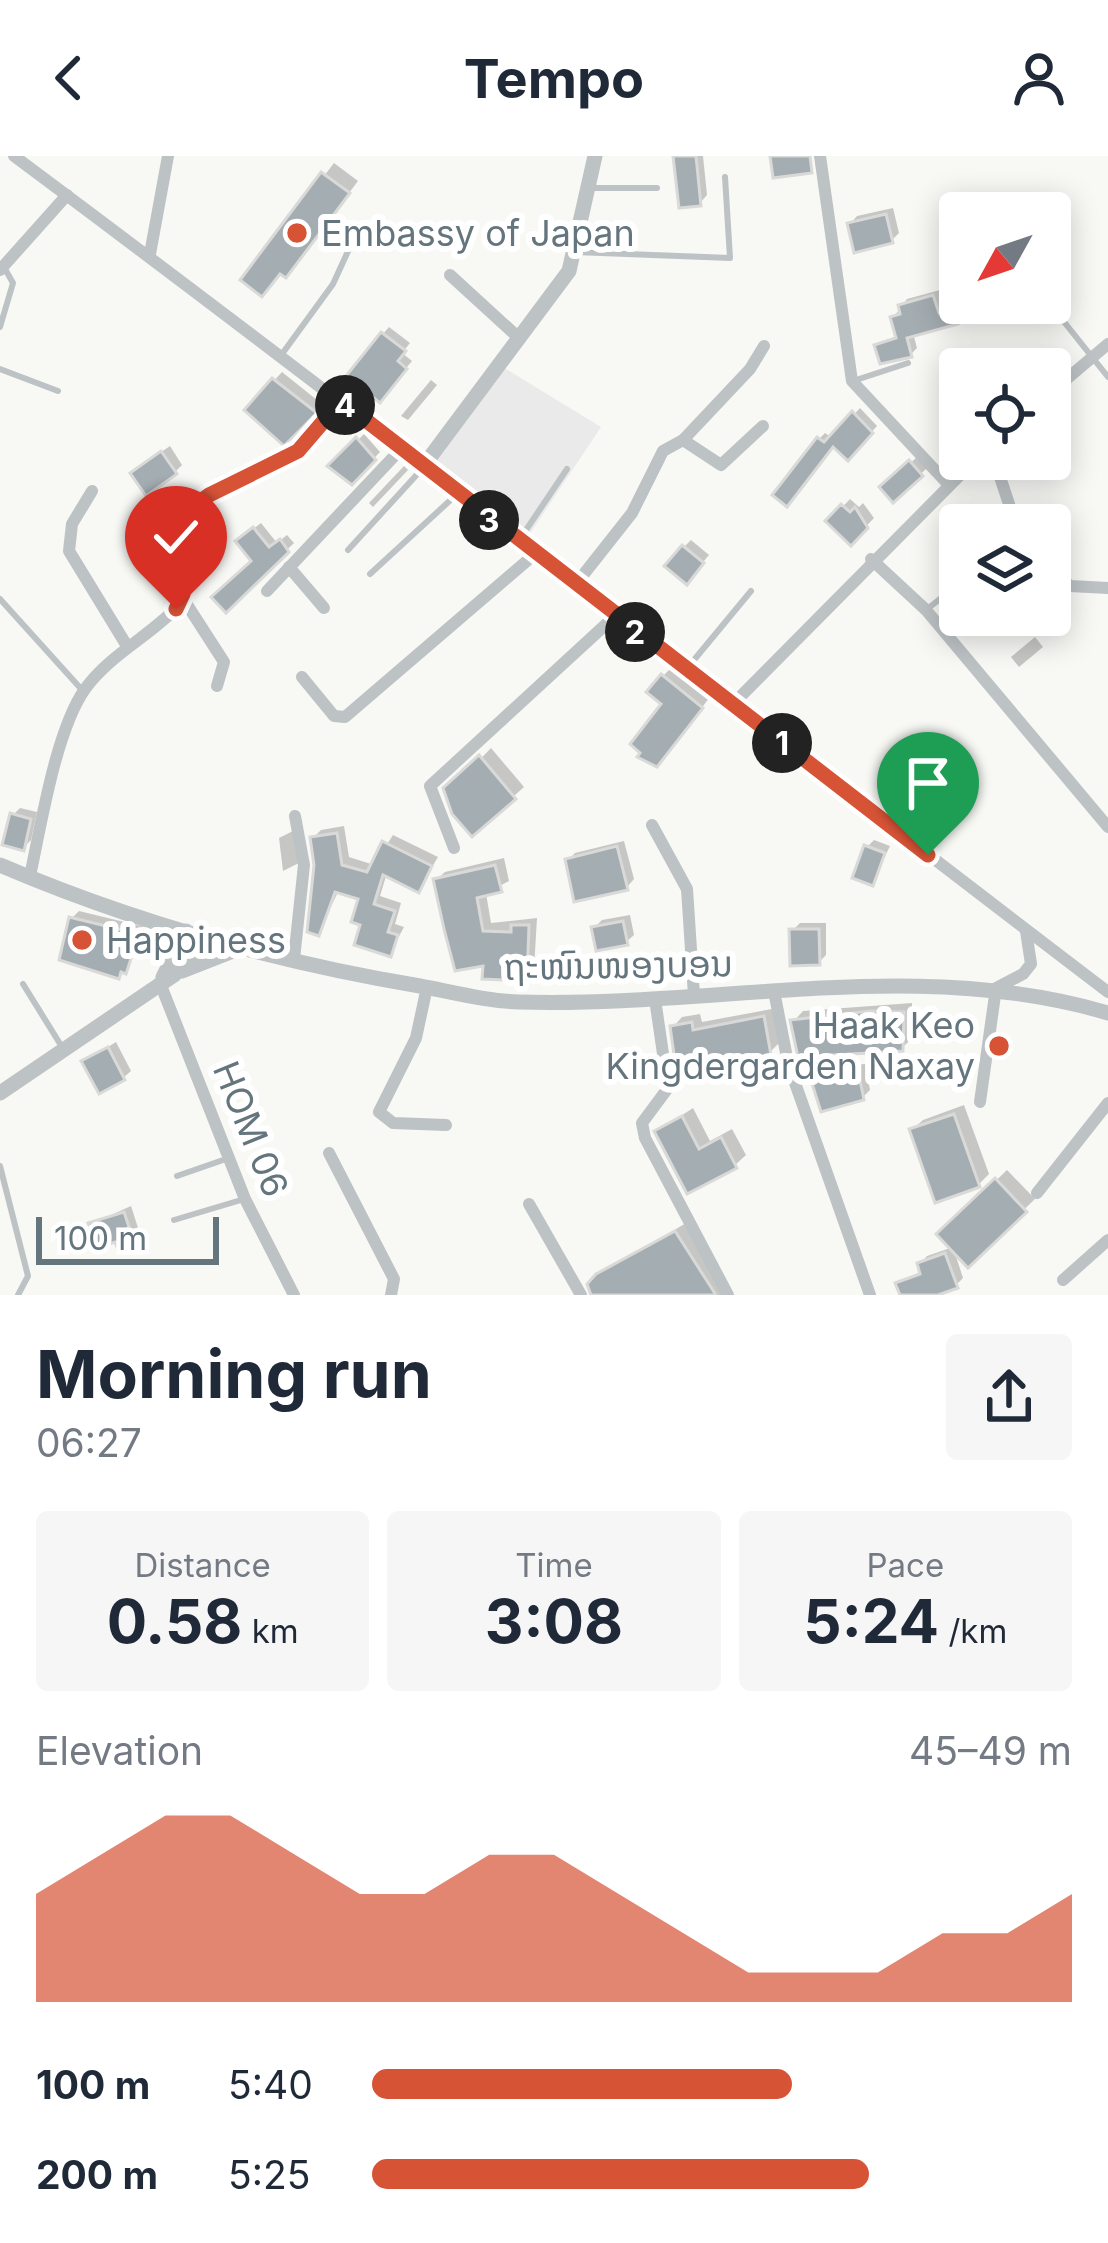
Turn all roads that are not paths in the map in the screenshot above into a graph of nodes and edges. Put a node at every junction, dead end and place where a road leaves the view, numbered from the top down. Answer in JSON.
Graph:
{"nodes":[{"id":1,"x":14,"y":156,"type":"edge"},
{"id":2,"x":168,"y":156,"type":"edge"},
{"id":3,"x":595,"y":156,"type":"edge"},
{"id":4,"x":820,"y":156,"type":"edge"},
{"id":5,"x":725,"y":177,"type":"dead end"},
{"id":6,"x":589,"y":188,"type":"junction"},
{"id":7,"x":657,"y":188,"type":"dead end"},
{"id":8,"x":67,"y":195,"type":"junction"},
{"id":9,"x":355,"y":236,"type":"dead end"},
{"id":10,"x":575,"y":252,"type":"junction"},
{"id":11,"x":150,"y":254,"type":"junction"},
{"id":12,"x":3,"y":269,"type":"edge"},
{"id":13,"x":450,"y":275,"type":"dead end"},
{"id":14,"x":1064,"y":324,"type":"edge"},
{"id":15,"x":0,"y":327,"type":"edge"},
{"id":16,"x":519,"y":338,"type":"junction"},
{"id":17,"x":1108,"y":344,"type":"edge"},
{"id":18,"x":764,"y":346,"type":"dead end"},
{"id":19,"x":282,"y":354,"type":"junction"},
{"id":20,"x":1089,"y":358,"type":"junction"},
{"id":21,"x":908,"y":363,"type":"dead end"},
{"id":22,"x":0,"y":369,"type":"edge"},
{"id":23,"x":1071,"y":375,"type":"edge"},
{"id":24,"x":1108,"y":377,"type":"edge"},
{"id":25,"x":852,"y":382,"type":"junction"},
{"id":26,"x":58,"y":391,"type":"dead end"},
{"id":27,"x":341,"y":401,"type":"junction"},
{"id":28,"x":763,"y":426,"type":"dead end"},
{"id":29,"x":682,"y":440,"type":"junction"},
{"id":30,"x":400,"y":450,"type":"junction"},
{"id":31,"x":422,"y":469,"type":"junction"},
{"id":32,"x":567,"y":469,"type":"dead end"},
{"id":33,"x":951,"y":480,"type":"edge"},
{"id":34,"x":947,"y":483,"type":"junction"},
{"id":35,"x":92,"y":491,"type":"dead end"},
{"id":36,"x":456,"y":495,"type":"junction"},
{"id":37,"x":518,"y":542,"type":"junction"},
{"id":38,"x":348,"y":550,"type":"dead end"},
{"id":39,"x":535,"y":554,"type":"junction"},
{"id":40,"x":871,"y":559,"type":"junction"},
{"id":41,"x":290,"y":567,"type":"junction"},
{"id":42,"x":370,"y":574,"type":"dead end"},
{"id":43,"x":575,"y":584,"type":"junction"},
{"id":44,"x":1071,"y":586,"type":"edge"},
{"id":45,"x":1108,"y":588,"type":"edge"},
{"id":46,"x":267,"y":591,"type":"dead end"},
{"id":47,"x":751,"y":591,"type":"dead end"},
{"id":48,"x":0,"y":599,"type":"edge"},
{"id":49,"x":939,"y":600,"type":"edge"},
{"id":50,"x":182,"y":602,"type":"junction"},
{"id":51,"x":324,"y":608,"type":"dead end"},
{"id":52,"x":926,"y":610,"type":"junction"},
{"id":53,"x":615,"y":616,"type":"junction"},
{"id":54,"x":127,"y":646,"type":"junction"},
{"id":55,"x":686,"y":670,"type":"junction"},
{"id":56,"x":302,"y":677,"type":"dead end"},
{"id":57,"x":217,"y":686,"type":"dead end"},
{"id":58,"x":83,"y":691,"type":"junction"},
{"id":59,"x":732,"y":706,"type":"junction"},
{"id":60,"x":295,"y":816,"type":"dead end"},
{"id":61,"x":1106,"y":821,"type":"edge"},
{"id":62,"x":652,"y":825,"type":"dead end"},
{"id":63,"x":454,"y":848,"type":"dead end"},
{"id":64,"x":2,"y":869,"type":"edge"},
{"id":65,"x":30,"y":876,"type":"junction"},
{"id":66,"x":1026,"y":930,"type":"junction"},
{"id":67,"x":186,"y":931,"type":"junction"},
{"id":68,"x":206,"y":938,"type":"junction"},
{"id":69,"x":243,"y":948,"type":"junction"},
{"id":70,"x":294,"y":959,"type":"junction"},
{"id":71,"x":167,"y":979,"type":"junction"},
{"id":72,"x":23,"y":984,"type":"dead end"},
{"id":73,"x":427,"y":988,"type":"junction"},
{"id":74,"x":996,"y":988,"type":"junction"},
{"id":75,"x":774,"y":991,"type":"junction"},
{"id":76,"x":1108,"y":992,"type":"edge"},
{"id":77,"x":694,"y":995,"type":"junction"},
{"id":78,"x":655,"y":999,"type":"junction"},
{"id":79,"x":1108,"y":1013,"type":"edge"},
{"id":80,"x":63,"y":1049,"type":"junction"},
{"id":81,"x":0,"y":1093,"type":"edge"},
{"id":82,"x":980,"y":1102,"type":"dead end"},
{"id":83,"x":1107,"y":1106,"type":"edge"},
{"id":84,"x":446,"y":1125,"type":"dead end"},
{"id":85,"x":329,"y":1153,"type":"dead end"},
{"id":86,"x":229,"y":1158,"type":"junction"},
{"id":87,"x":0,"y":1166,"type":"edge"},
{"id":88,"x":177,"y":1176,"type":"dead end"},
{"id":89,"x":1036,"y":1192,"type":"dead end"},
{"id":90,"x":245,"y":1198,"type":"junction"},
{"id":91,"x":529,"y":1204,"type":"dead end"},
{"id":92,"x":174,"y":1220,"type":"dead end"},
{"id":93,"x":1108,"y":1240,"type":"edge"},
{"id":94,"x":1063,"y":1280,"type":"dead end"},
{"id":95,"x":18,"y":1295,"type":"edge"},
{"id":96,"x":294,"y":1295,"type":"edge"},
{"id":97,"x":391,"y":1295,"type":"edge"},
{"id":98,"x":581,"y":1295,"type":"edge"},
{"id":99,"x":728,"y":1295,"type":"edge"},
{"id":100,"x":870,"y":1295,"type":"edge"}],
"edges":[{"from":1,"to":8,"type":"street"},
{"from":2,"to":11,"type":"street"},
{"from":3,"to":6,"type":"street"},
{"from":4,"to":25,"type":"street"},
{"from":5,"to":10,"type":"lane"},
{"from":6,"to":7,"type":"lane"},
{"from":6,"to":10,"type":"street"},
{"from":8,"to":11,"type":"street"},
{"from":8,"to":12,"type":"street"},
{"from":9,"to":19,"type":"lane"},
{"from":10,"to":16,"type":"street"},
{"from":11,"to":19,"type":"street"},
{"from":12,"to":15,"type":"lane"},
{"from":13,"to":16,"type":"street"},
{"from":14,"to":20,"type":"lane"},
{"from":16,"to":31,"type":"street"},
{"from":17,"to":20,"type":"street"},
{"from":18,"to":29,"type":"street"},
{"from":19,"to":27,"type":"street"},
{"from":20,"to":23,"type":"street"},
{"from":20,"to":24,"type":"lane"},
{"from":21,"to":25,"type":"lane"},
{"from":22,"to":26,"type":"lane"},
{"from":25,"to":34,"type":"street"},
{"from":27,"to":30,"type":"street"},
{"from":27,"to":50,"type":"street"},
{"from":28,"to":29,"type":"street"},
{"from":29,"to":43,"type":"street"},
{"from":30,"to":31,"type":"street"},
{"from":30,"to":41,"type":"street"},
{"from":31,"to":36,"type":"street"},
{"from":31,"to":38,"type":"lane"},
{"from":32,"to":37,"type":"lane"},
{"from":33,"to":34,"type":"street"},
{"from":34,"to":40,"type":"street"},
{"from":35,"to":54,"type":"street"},
{"from":36,"to":37,"type":"street"},
{"from":36,"to":42,"type":"lane"},
{"from":37,"to":39,"type":"street"},
{"from":39,"to":43,"type":"street"},
{"from":39,"to":56,"type":"street"},
{"from":40,"to":52,"type":"street"},
{"from":40,"to":59,"type":"street"},
{"from":41,"to":46,"type":"street"},
{"from":41,"to":51,"type":"street"},
{"from":43,"to":53,"type":"street"},
{"from":44,"to":45,"type":"street"},
{"from":47,"to":55,"type":"lane"},
{"from":48,"to":58,"type":"lane"},
{"from":49,"to":52,"type":"lane"},
{"from":50,"to":54,"type":"street"},
{"from":50,"to":57,"type":"street"},
{"from":52,"to":61,"type":"street"},
{"from":53,"to":55,"type":"street"},
{"from":53,"to":63,"type":"street"},
{"from":54,"to":58,"type":"street"},
{"from":55,"to":59,"type":"street"},
{"from":58,"to":65,"type":"street"},
{"from":59,"to":66,"type":"street"},
{"from":60,"to":70,"type":"street"},
{"from":62,"to":77,"type":"street"},
{"from":64,"to":65,"type":"street","name":"ຖະໜົນໜອງບອນ"},
{"from":65,"to":67,"type":"street","name":"ຖະໜົນໜອງບອນ"},
{"from":66,"to":74,"type":"street"},
{"from":66,"to":76,"type":"street"},
{"from":67,"to":68,"type":"street","name":"ຖະໜົນໜອງບອນ"},
{"from":67,"to":71,"type":"street"},
{"from":68,"to":69,"type":"street","name":"ຖະໜົນໜອງບອນ"},
{"from":68,"to":71,"type":"street"},
{"from":69,"to":70,"type":"street","name":"ຖະໜົນໜອງບອນ"},
{"from":69,"to":71,"type":"street"},
{"from":70,"to":73,"type":"street","name":"ຖະໜົນໜອງບອນ"},
{"from":71,"to":80,"type":"street"},
{"from":71,"to":86,"type":"street","name":"HOM 06"},
{"from":72,"to":80,"type":"lane"},
{"from":73,"to":78,"type":"street","name":"ຖະໜົນໜອງບອນ"},
{"from":73,"to":84,"type":"street"},
{"from":74,"to":75,"type":"street","name":"ຖະໜົນໜອງບອນ"},
{"from":74,"to":79,"type":"street","name":"ຖະໜົນໜອງບອນ"},
{"from":74,"to":82,"type":"street"},
{"from":75,"to":77,"type":"street","name":"ຖະໜົນໜອງບອນ"},
{"from":75,"to":100,"type":"street"},
{"from":77,"to":78,"type":"street","name":"ຖະໜົນໜອງບອນ"},
{"from":78,"to":99,"type":"street"},
{"from":80,"to":81,"type":"street"},
{"from":83,"to":89,"type":"street"},
{"from":85,"to":97,"type":"street"},
{"from":86,"to":88,"type":"lane"},
{"from":86,"to":90,"type":"street","name":"HOM 06"},
{"from":87,"to":95,"type":"lane"},
{"from":90,"to":92,"type":"lane"},
{"from":90,"to":96,"type":"street","name":"HOM 06"},
{"from":91,"to":98,"type":"street"},
{"from":93,"to":94,"type":"street"}]}
